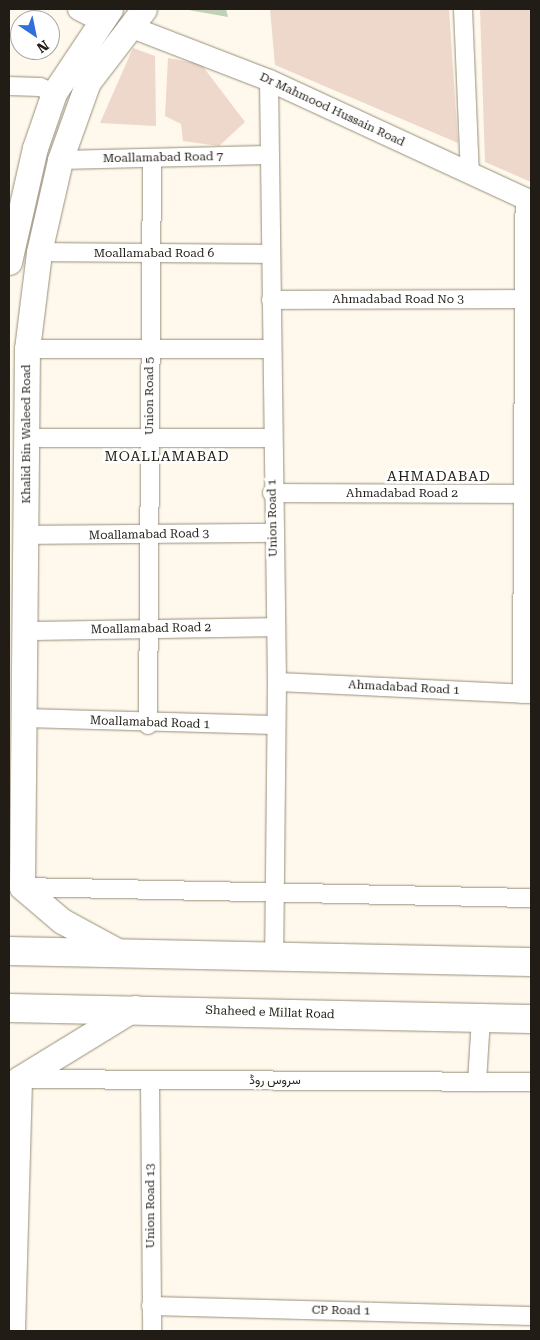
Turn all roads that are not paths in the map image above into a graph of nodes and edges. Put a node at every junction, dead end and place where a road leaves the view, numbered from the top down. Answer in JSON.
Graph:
{"nodes":[{"id":1,"x":78,"y":9,"type":"edge"},
{"id":2,"x":463,"y":9,"type":"edge"},
{"id":3,"x":105,"y":14,"type":"edge"},
{"id":4,"x":136,"y":18,"type":"edge"},
{"id":5,"x":269,"y":80,"type":"junction"},
{"id":6,"x":9,"y":86,"type":"edge"},
{"id":7,"x":54,"y":93,"type":"junction"},
{"id":8,"x":267,"y":155,"type":"junction"},
{"id":9,"x":152,"y":158,"type":"junction"},
{"id":10,"x":60,"y":160,"type":"junction"},
{"id":11,"x":470,"y":174,"type":"junction"},
{"id":12,"x":528,"y":199,"type":"edge"},
{"id":13,"x":14,"y":208,"type":"edge"},
{"id":14,"x":38,"y":252,"type":"junction"},
{"id":15,"x":270,"y":254,"type":"junction"},
{"id":16,"x":152,"y":256,"type":"junction"},
{"id":17,"x":9,"y":262,"type":"edge"},
{"id":18,"x":525,"y":299,"type":"junction"},
{"id":19,"x":271,"y":300,"type":"junction"},
{"id":20,"x":27,"y":349,"type":"junction"},
{"id":21,"x":270,"y":349,"type":"junction"},
{"id":22,"x":150,"y":350,"type":"junction"},
{"id":23,"x":28,"y":438,"type":"junction"},
{"id":24,"x":150,"y":438,"type":"junction"},
{"id":25,"x":272,"y":438,"type":"junction"},
{"id":26,"x":272,"y":493,"type":"junction"},
{"id":27,"x":528,"y":494,"type":"edge"},
{"id":28,"x":273,"y":533,"type":"junction"},
{"id":29,"x":26,"y":535,"type":"junction"},
{"id":30,"x":152,"y":535,"type":"junction"},
{"id":31,"x":275,"y":627,"type":"junction"},
{"id":32,"x":151,"y":629,"type":"junction"},
{"id":33,"x":26,"y":631,"type":"junction"},
{"id":34,"x":277,"y":682,"type":"junction"},
{"id":35,"x":527,"y":694,"type":"edge"},
{"id":36,"x":25,"y":718,"type":"junction"},
{"id":37,"x":148,"y":724,"type":"junction"},
{"id":38,"x":274,"y":725,"type":"junction"},
{"id":39,"x":16,"y":786,"type":"edge"},
{"id":40,"x":15,"y":887,"type":"edge"},
{"id":41,"x":276,"y":894,"type":"junction"},
{"id":42,"x":531,"y":898,"type":"edge"},
{"id":43,"x":9,"y":951,"type":"edge"},
{"id":44,"x":119,"y":952,"type":"junction"},
{"id":45,"x":274,"y":956,"type":"junction"},
{"id":46,"x":531,"y":962,"type":"edge"},
{"id":47,"x":9,"y":1008,"type":"edge"},
{"id":48,"x":135,"y":1008,"type":"junction"},
{"id":49,"x":481,"y":1018,"type":"junction"},
{"id":50,"x":531,"y":1019,"type":"edge"},
{"id":51,"x":14,"y":1078,"type":"edge"},
{"id":52,"x":150,"y":1081,"type":"junction"},
{"id":53,"x":477,"y":1082,"type":"junction"},
{"id":54,"x":531,"y":1082,"type":"edge"},
{"id":55,"x":151,"y":1306,"type":"junction"},
{"id":56,"x":531,"y":1316,"type":"edge"},
{"id":57,"x":12,"y":1331,"type":"edge"},
{"id":58,"x":152,"y":1331,"type":"edge"}],
"edges":[{"from":1,"to":3,"type":"street"},
{"from":2,"to":11,"type":"street"},
{"from":3,"to":7,"type":"main road"},
{"from":4,"to":5,"type":"street","name":"Dr Mahmood Hussain Road"},
{"from":4,"to":10,"type":"main road","name":"Khalid Bin Waleed Road"},
{"from":5,"to":8,"type":"street","name":"Union Road 1"},
{"from":5,"to":11,"type":"street","name":"Dr Mahmood Hussain Road"},
{"from":6,"to":7,"type":"street"},
{"from":7,"to":13,"type":"main road"},
{"from":8,"to":9,"type":"street","name":"Moallamabad Road 7"},
{"from":8,"to":15,"type":"street","name":"Union Road 1"},
{"from":9,"to":10,"type":"street","name":"Moallamabad Road 7"},
{"from":9,"to":16,"type":"street","name":"Union Road 5"},
{"from":10,"to":14,"type":"main road","name":"Khalid Bin Waleed Road"},
{"from":11,"to":12,"type":"street","name":"Dr Mahmood Hussain Road"},
{"from":12,"to":18,"type":"street"},
{"from":13,"to":17,"type":"main road"},
{"from":14,"to":16,"type":"street","name":"Moallamabad Road 6"},
{"from":14,"to":20,"type":"main road","name":"Khalid Bin Waleed Road"},
{"from":15,"to":16,"type":"street","name":"Moallamabad Road 6"},
{"from":15,"to":19,"type":"street","name":"Union Road 1"},
{"from":16,"to":22,"type":"street","name":"Union Road 5"},
{"from":18,"to":19,"type":"street","name":"Ahmadabad Road No 3"},
{"from":18,"to":27,"type":"street"},
{"from":19,"to":21,"type":"street","name":"Union Road 1"},
{"from":20,"to":22,"type":"street"},
{"from":20,"to":23,"type":"main road","name":"Khalid Bin Waleed Road"},
{"from":21,"to":22,"type":"street"},
{"from":21,"to":25,"type":"street","name":"Union Road 1"},
{"from":22,"to":24,"type":"street","name":"Union Road 5"},
{"from":23,"to":24,"type":"street"},
{"from":23,"to":29,"type":"main road","name":"Khalid Bin Waleed Road"},
{"from":24,"to":25,"type":"street"},
{"from":24,"to":30,"type":"street","name":"Union Road 5"},
{"from":25,"to":26,"type":"street","name":"Union Road 1"},
{"from":26,"to":27,"type":"street","name":"Ahmadabad Road 2"},
{"from":26,"to":28,"type":"street","name":"Union Road 1"},
{"from":27,"to":35,"type":"street"},
{"from":28,"to":30,"type":"street","name":"Moallamabad Road 3"},
{"from":28,"to":31,"type":"street","name":"Union Road 1"},
{"from":29,"to":30,"type":"street","name":"Moallamabad Road 3"},
{"from":29,"to":33,"type":"main road","name":"Khalid Bin Waleed Road"},
{"from":30,"to":32,"type":"street","name":"Union Road 5"},
{"from":31,"to":32,"type":"street","name":"Moallamabad Road 2"},
{"from":31,"to":34,"type":"street","name":"Union Road 1"},
{"from":32,"to":33,"type":"street","name":"Moallamabad Road 2"},
{"from":32,"to":37,"type":"street","name":"Union Road 5"},
{"from":33,"to":36,"type":"main road","name":"Khalid Bin Waleed Road"},
{"from":34,"to":35,"type":"street","name":"Ahmadabad Road 1"},
{"from":34,"to":38,"type":"street","name":"Union Road 1"},
{"from":36,"to":37,"type":"street","name":"Moallamabad Road 1"},
{"from":36,"to":39,"type":"main road","name":"Khalid Bin Waleed Road"},
{"from":37,"to":38,"type":"street","name":"Moallamabad Road 1"},
{"from":38,"to":41,"type":"street","name":"Union Road 1"},
{"from":39,"to":40,"type":"main road","name":"Khalid Bin Waleed Road"},
{"from":40,"to":41,"type":"street"},
{"from":40,"to":44,"type":"main road"},
{"from":41,"to":42,"type":"street"},
{"from":41,"to":45,"type":"street","name":"Union Road 1"},
{"from":43,"to":44,"type":"main road"},
{"from":44,"to":45,"type":"main road"},
{"from":45,"to":46,"type":"main road"},
{"from":47,"to":48,"type":"main road","name":"Shaheed e Millat Road"},
{"from":48,"to":49,"type":"main road","name":"Shaheed e Millat Road"},
{"from":48,"to":51,"type":"main road"},
{"from":49,"to":50,"type":"main road","name":"Shaheed e Millat Road"},
{"from":49,"to":53,"type":"street"},
{"from":51,"to":52,"type":"street","name":"سروس روڈ"},
{"from":51,"to":57,"type":"main road"},
{"from":52,"to":53,"type":"street","name":"سروس روڈ"},
{"from":52,"to":55,"type":"street","name":"Union Road 13"},
{"from":53,"to":54,"type":"street","name":"سروس روڈ"},
{"from":55,"to":56,"type":"street","name":"CP Road 1"},
{"from":55,"to":58,"type":"street","name":"Union Road 13"}]}
